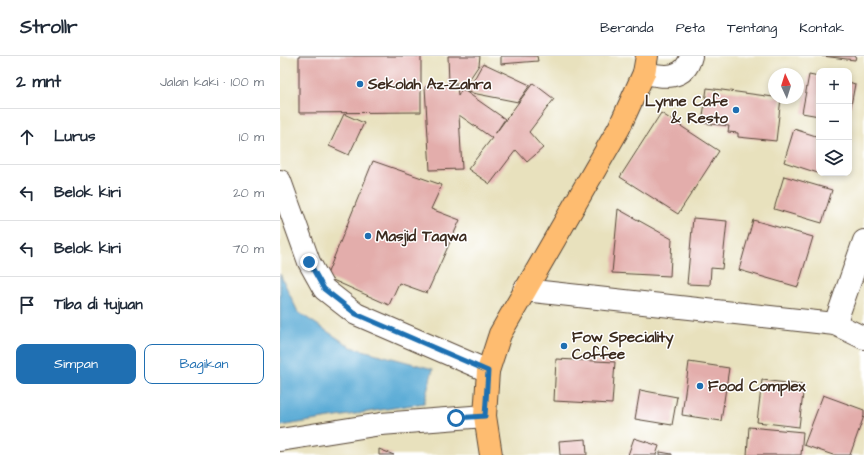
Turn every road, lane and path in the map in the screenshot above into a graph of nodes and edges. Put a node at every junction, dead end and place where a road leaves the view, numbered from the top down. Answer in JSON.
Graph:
{"nodes":[{"id":1,"x":690,"y":56,"type":"edge"},
{"id":2,"x":646,"y":64,"type":"edge"},
{"id":3,"x":280,"y":181,"type":"edge"},
{"id":4,"x":864,"y":241,"type":"edge"},
{"id":5,"x":524,"y":290,"type":"junction"},
{"id":6,"x":835,"y":324,"type":"junction"},
{"id":7,"x":864,"y":338,"type":"edge"},
{"id":8,"x":488,"y":371,"type":"junction"},
{"id":9,"x":485,"y":416,"type":"junction"},
{"id":10,"x":280,"y":440,"type":"edge"},
{"id":11,"x":491,"y":455,"type":"edge"}],
"edges":[{"from":1,"to":2,"type":"street"},
{"from":2,"to":5,"type":"main road"},
{"from":3,"to":8,"type":"street"},
{"from":4,"to":6,"type":"street"},
{"from":5,"to":6,"type":"street"},
{"from":5,"to":8,"type":"main road"},
{"from":6,"to":7,"type":"street"},
{"from":8,"to":9,"type":"main road"},
{"from":9,"to":10,"type":"street"},
{"from":9,"to":11,"type":"main road"}]}
